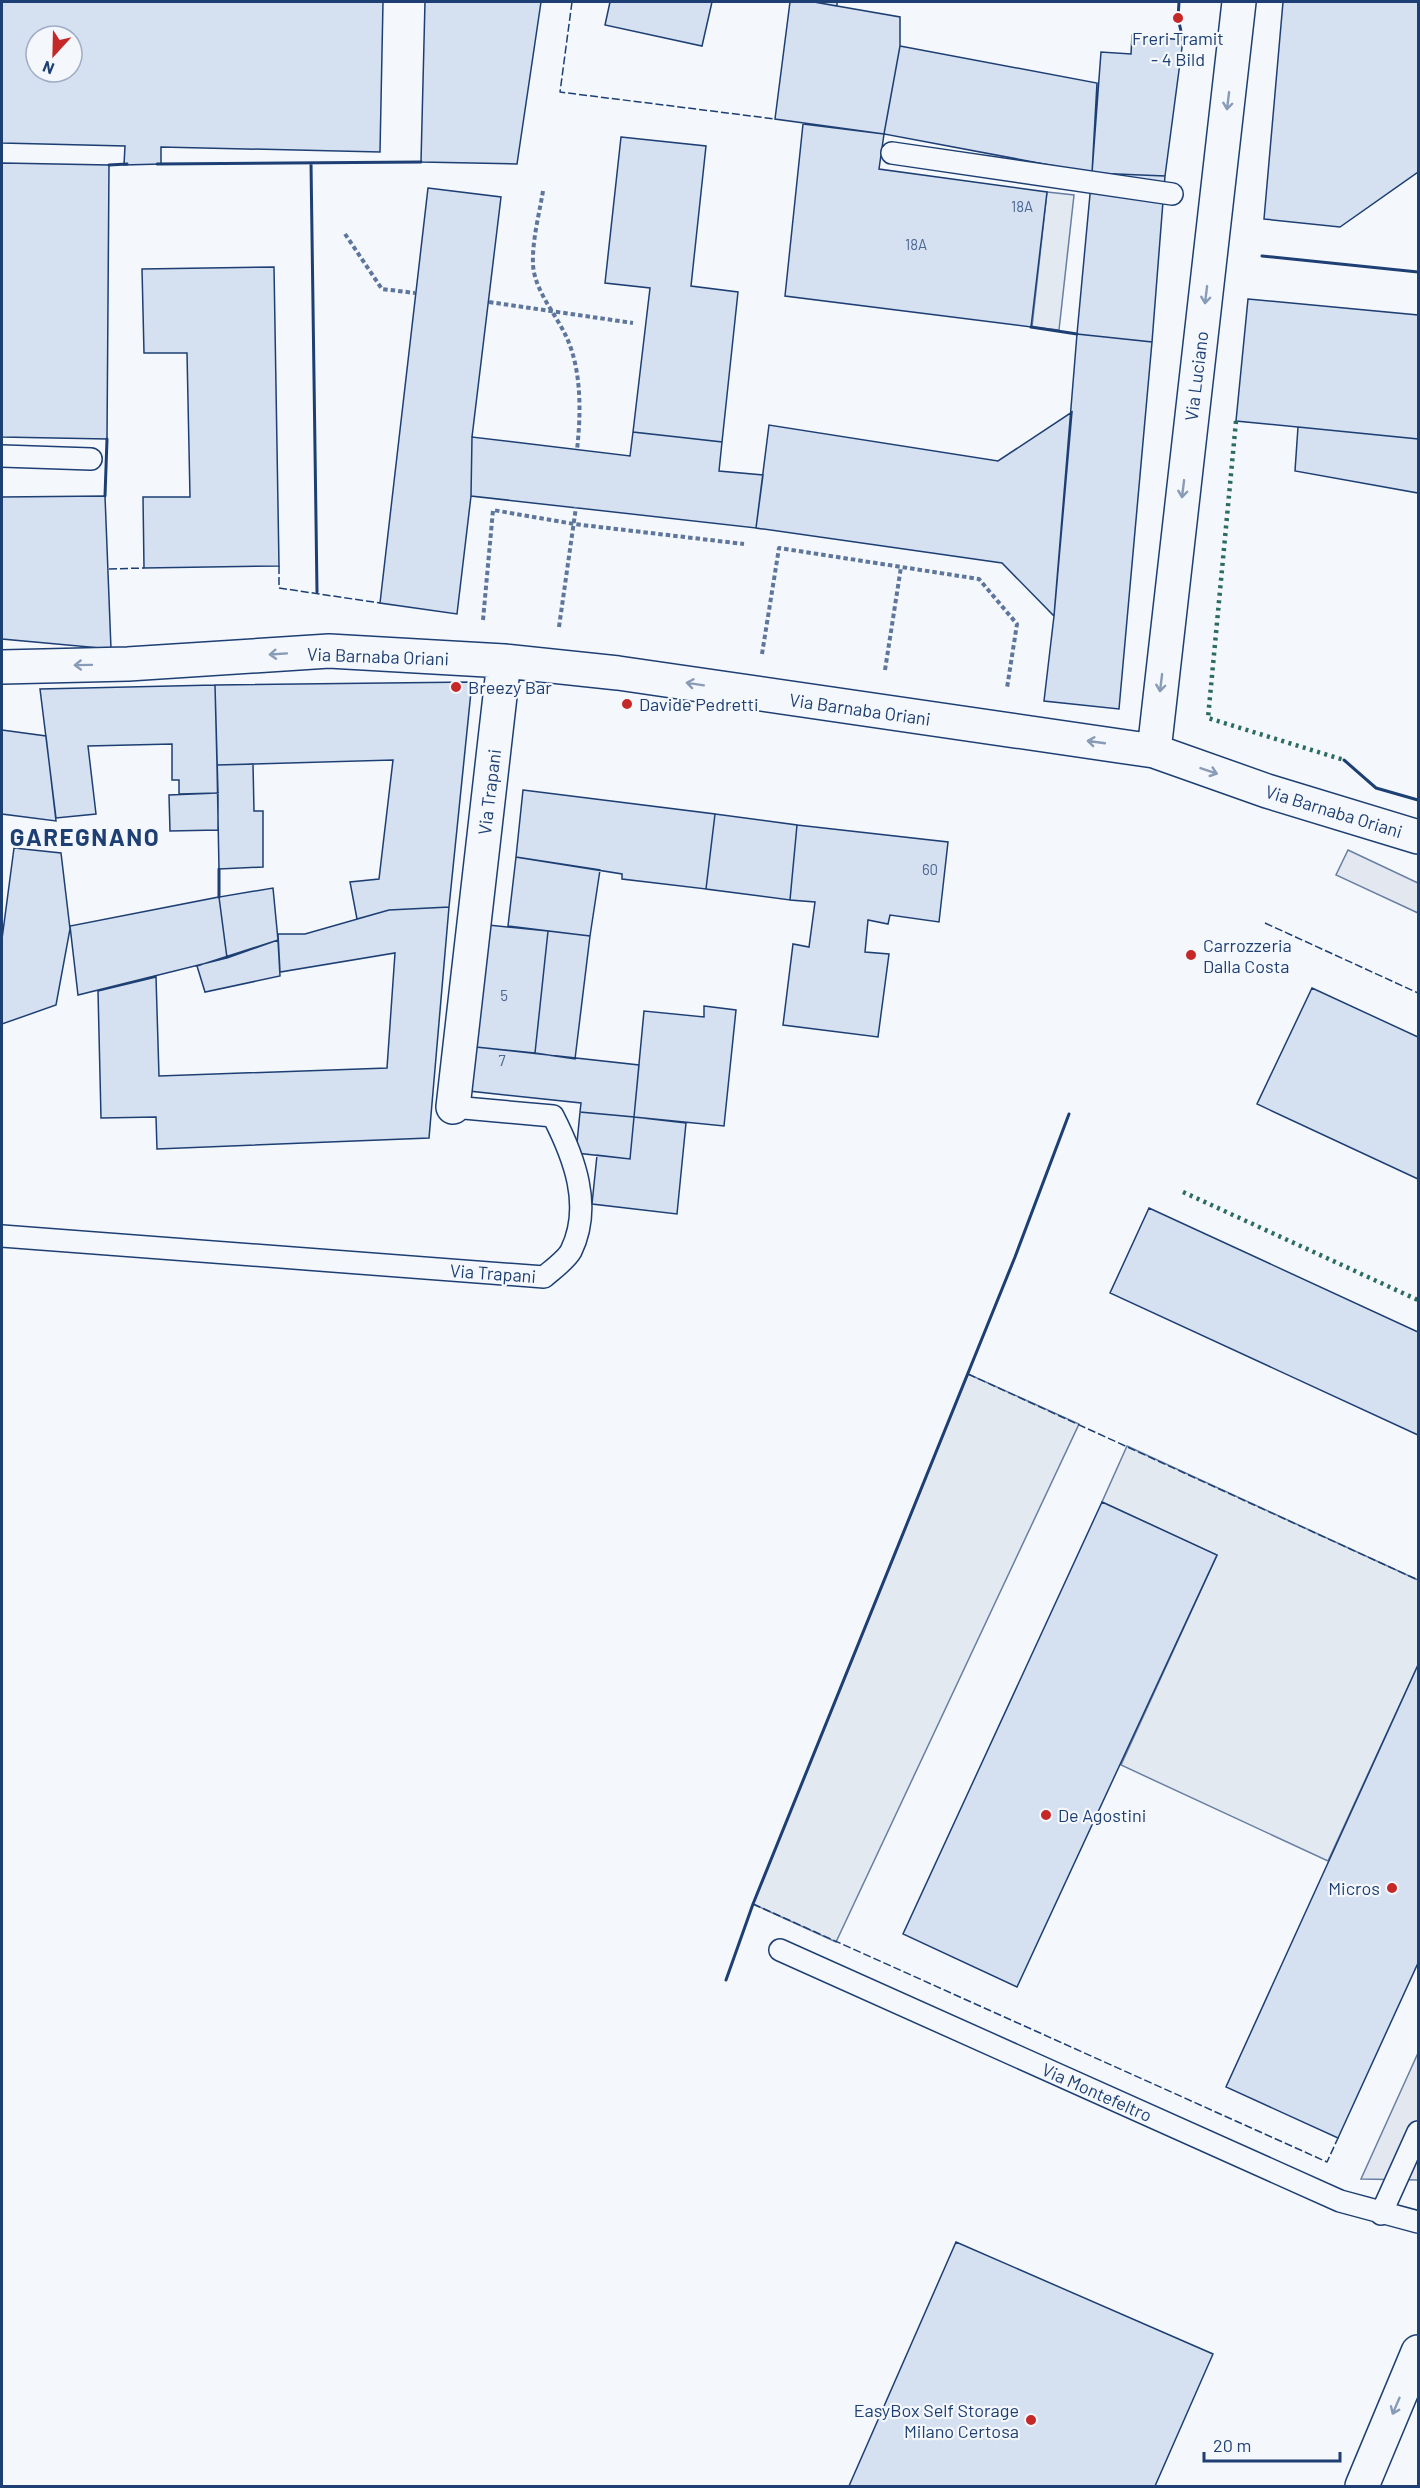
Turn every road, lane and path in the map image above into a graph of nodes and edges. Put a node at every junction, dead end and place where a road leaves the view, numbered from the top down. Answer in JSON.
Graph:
{"nodes":[{"id":1,"x":1239,"y":2,"type":"edge"},
{"id":2,"x":892,"y":153,"type":"dead end"},
{"id":3,"x":543,"y":191,"type":"dead end"},
{"id":4,"x":1172,"y":194,"type":"dead end"},
{"id":5,"x":345,"y":234,"type":"dead end"},
{"id":6,"x":415,"y":293,"type":"dead end"},
{"id":7,"x":489,"y":302,"type":"dead end"},
{"id":8,"x":551,"y":310,"type":"junction"},
{"id":9,"x":633,"y":323,"type":"dead end"},
{"id":10,"x":577,"y":450,"type":"dead end"},
{"id":11,"x":2,"y":456,"type":"edge"},
{"id":12,"x":91,"y":459,"type":"dead end"},
{"id":13,"x":576,"y":507,"type":"dead end"},
{"id":14,"x":574,"y":524,"type":"junction"},
{"id":15,"x":744,"y":544,"type":"dead end"},
{"id":16,"x":901,"y":567,"type":"junction"},
{"id":17,"x":483,"y":630,"type":"dead end"},
{"id":18,"x":558,"y":631,"type":"dead end"},
{"id":19,"x":762,"y":658,"type":"dead end"},
{"id":20,"x":504,"y":661,"type":"junction"},
{"id":21,"x":2,"y":667,"type":"edge"},
{"id":22,"x":884,"y":673,"type":"dead end"},
{"id":23,"x":1007,"y":690,"type":"dead end"},
{"id":24,"x":1154,"y":751,"type":"junction"},
{"id":25,"x":1419,"y":837,"type":"edge"},
{"id":26,"x":453,"y":1107,"type":"joint"},
{"id":27,"x":2,"y":1236,"type":"edge"},
{"id":28,"x":780,"y":1950,"type":"dead end"},
{"id":29,"x":1419,"y":2132,"type":"edge"},
{"id":30,"x":1382,"y":2214,"type":"junction"},
{"id":31,"x":1419,"y":2222,"type":"edge"},
{"id":32,"x":1419,"y":2352,"type":"edge"},
{"id":33,"x":1362,"y":2487,"type":"edge"}],
"edges":[{"from":1,"to":24,"type":"street","name":"Via Luciano","one_way":true},
{"from":2,"to":4,"type":"lane"},
{"from":3,"to":8,"type":"path"},
{"from":5,"to":6,"type":"path"},
{"from":7,"to":8,"type":"path"},
{"from":8,"to":9,"type":"path"},
{"from":8,"to":10,"type":"path"},
{"from":11,"to":12,"type":"lane"},
{"from":13,"to":14,"type":"path"},
{"from":14,"to":15,"type":"path"},
{"from":14,"to":17,"type":"path"},
{"from":14,"to":18,"type":"path"},
{"from":16,"to":19,"type":"path"},
{"from":16,"to":22,"type":"path"},
{"from":16,"to":23,"type":"path"},
{"from":20,"to":21,"type":"street","name":"Via Barnaba Oriani","one_way":true},
{"from":24,"to":20,"type":"street","name":"Via Barnaba Oriani","one_way":true},
{"from":20,"to":26,"type":"street","name":"Via Trapani"},
{"from":24,"to":25,"type":"street","name":"Via Barnaba Oriani","one_way":true},
{"from":26,"to":27,"type":"lane","name":"Via Trapani"},
{"from":28,"to":30,"type":"lane","name":"Via Montefeltro"},
{"from":29,"to":30,"type":"lane"},
{"from":30,"to":31,"type":"lane","name":"Via Montefeltro"},
{"from":32,"to":33,"type":"street","one_way":true}]}
